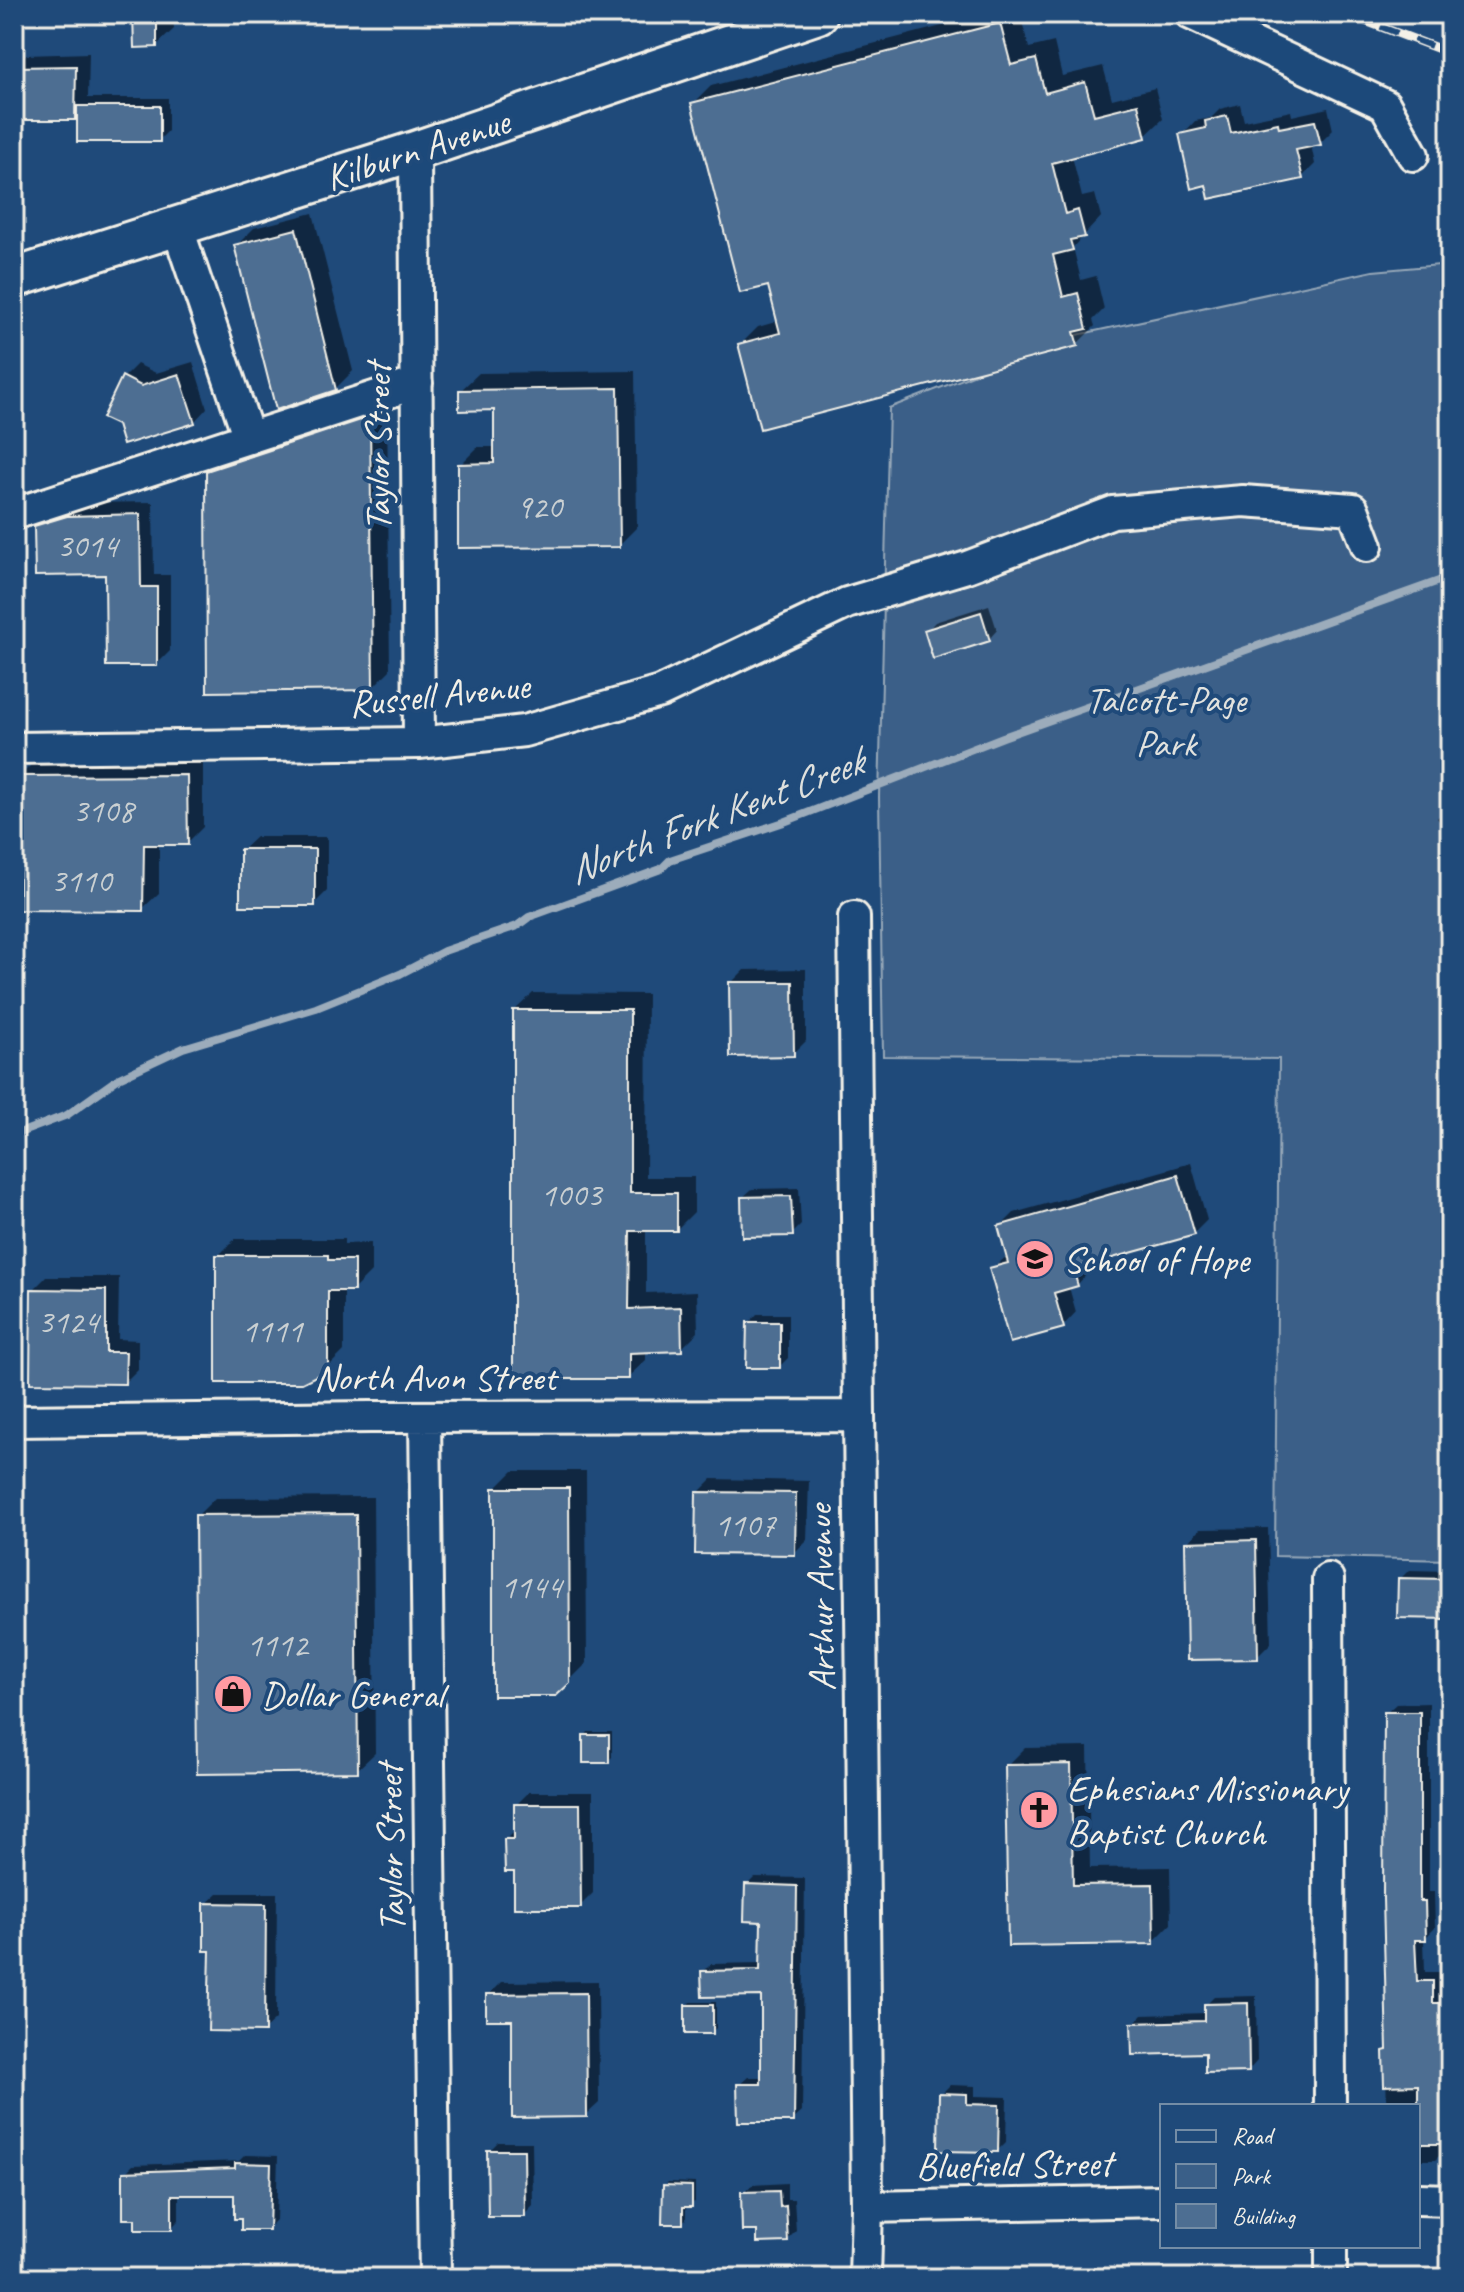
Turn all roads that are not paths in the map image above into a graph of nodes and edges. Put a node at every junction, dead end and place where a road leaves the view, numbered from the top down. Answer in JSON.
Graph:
{"nodes":[{"id":1,"x":818,"y":14,"type":"edge"},
{"id":2,"x":1191,"y":14,"type":"edge"},
{"id":3,"x":415,"y":151,"type":"junction"},
{"id":4,"x":1413,"y":155,"type":"dead end"},
{"id":5,"x":177,"y":226,"type":"junction"},
{"id":6,"x":14,"y":278,"type":"edge"},
{"id":7,"x":417,"y":383,"type":"junction"},
{"id":8,"x":249,"y":438,"type":"junction"},
{"id":9,"x":14,"y":514,"type":"edge"},
{"id":10,"x":1367,"y":546,"type":"dead end"},
{"id":11,"x":419,"y":743,"type":"junction"},
{"id":12,"x":14,"y":748,"type":"edge"},
{"id":13,"x":854,"y":917,"type":"dead end"},
{"id":14,"x":857,"y":1416,"type":"junction"},
{"id":15,"x":425,"y":1417,"type":"junction"},
{"id":16,"x":14,"y":1421,"type":"edge"},
{"id":17,"x":1328,"y":1579,"type":"dead end"},
{"id":18,"x":1330,"y":2104,"type":"edge"},
{"id":19,"x":1420,"y":2199,"type":"edge"},
{"id":20,"x":1450,"y":2200,"type":"edge"},
{"id":21,"x":1160,"y":2201,"type":"edge"},
{"id":22,"x":867,"y":2207,"type":"junction"},
{"id":23,"x":1331,"y":2248,"type":"edge"},
{"id":24,"x":435,"y":2278,"type":"edge"},
{"id":25,"x":865,"y":2278,"type":"edge"},
{"id":26,"x":1331,"y":2278,"type":"edge"}],
"edges":[{"from":1,"to":3,"type":"main road","name":"Kilburn Avenue"},
{"from":2,"to":4,"type":"street"},
{"from":3,"to":5,"type":"main road","name":"Kilburn Avenue"},
{"from":3,"to":7,"type":"street","name":"Taylor Street"},
{"from":5,"to":6,"type":"main road","name":"Kilburn Avenue"},
{"from":5,"to":8,"type":"street"},
{"from":7,"to":8,"type":"street"},
{"from":7,"to":11,"type":"street","name":"Taylor Street"},
{"from":8,"to":9,"type":"street"},
{"from":10,"to":11,"type":"street","name":"Russell Avenue"},
{"from":11,"to":12,"type":"street","name":"Russell Avenue"},
{"from":13,"to":14,"type":"street","name":"Arthur Avenue"},
{"from":14,"to":15,"type":"street","name":"North Avon Street"},
{"from":14,"to":22,"type":"street","name":"Arthur Avenue"},
{"from":15,"to":16,"type":"street","name":"North Avon Street"},
{"from":15,"to":24,"type":"street","name":"Taylor Street"},
{"from":17,"to":18,"type":"street"},
{"from":19,"to":20,"type":"street"},
{"from":21,"to":22,"type":"street","name":"Bluefield Street"},
{"from":22,"to":25,"type":"street","name":"Arthur Avenue"},
{"from":23,"to":26,"type":"street"}]}
